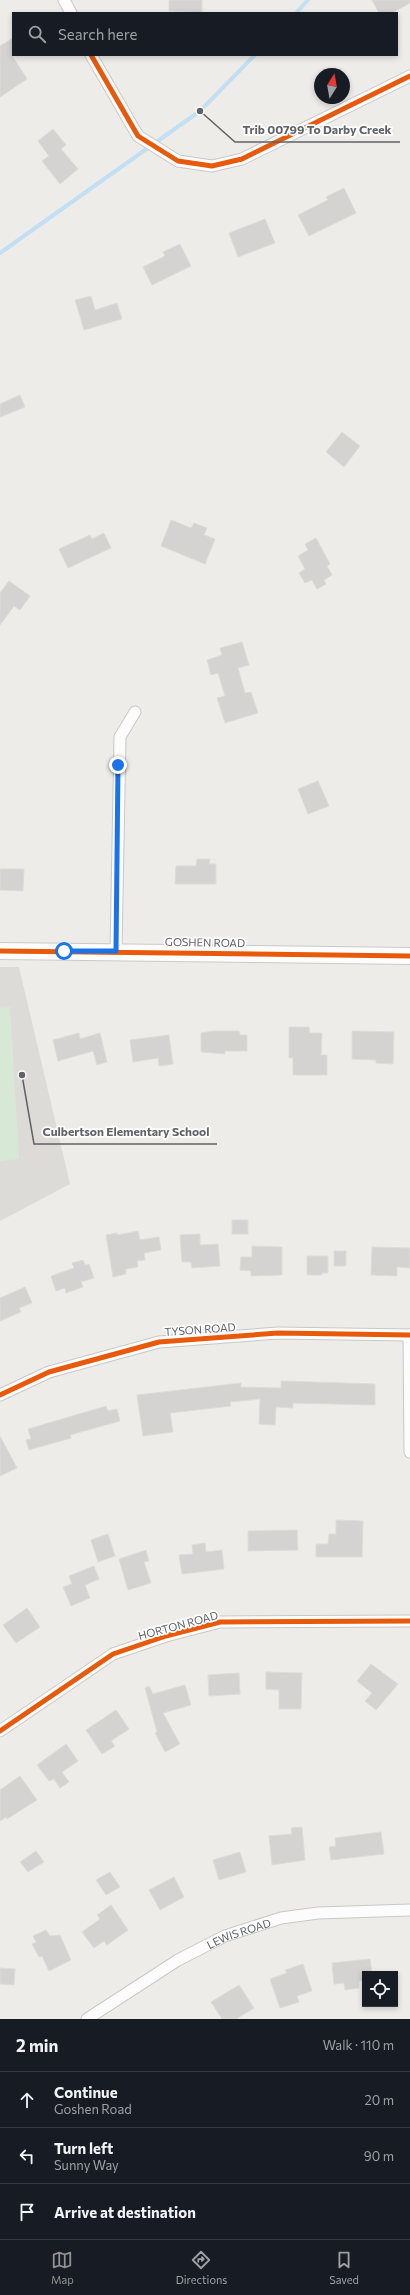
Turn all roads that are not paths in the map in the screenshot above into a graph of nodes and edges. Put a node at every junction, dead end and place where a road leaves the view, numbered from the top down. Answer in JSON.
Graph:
{"nodes":[{"id":1,"x":64,"y":0,"type":"edge"},
{"id":2,"x":70,"y":12,"type":"edge"},
{"id":3,"x":92,"y":56,"type":"edge"},
{"id":4,"x":410,"y":76,"type":"edge"},
{"id":5,"x":135,"y":712,"type":"dead end"},
{"id":6,"x":0,"y":951,"type":"edge"},
{"id":7,"x":116,"y":951,"type":"junction"},
{"id":8,"x":410,"y":956,"type":"edge"},
{"id":9,"x":409,"y":1335,"type":"edge"},
{"id":10,"x":0,"y":1395,"type":"edge"},
{"id":11,"x":410,"y":1452,"type":"edge"},
{"id":12,"x":410,"y":1621,"type":"edge"},
{"id":13,"x":0,"y":1731,"type":"edge"},
{"id":14,"x":410,"y":1910,"type":"edge"},
{"id":15,"x":87,"y":2019,"type":"edge"}],
"edges":[{"from":1,"to":2,"type":"street"},
{"from":3,"to":4,"type":"street"},
{"from":5,"to":7,"type":"street"},
{"from":6,"to":7,"type":"street","name":"GOSHEN ROAD"},
{"from":7,"to":8,"type":"street","name":"GOSHEN ROAD"},
{"from":9,"to":10,"type":"street","name":"TYSON ROAD"},
{"from":9,"to":11,"type":"street"},
{"from":12,"to":13,"type":"street","name":"HORTON ROAD"},
{"from":14,"to":15,"type":"street","name":"LEWIS ROAD"}]}
